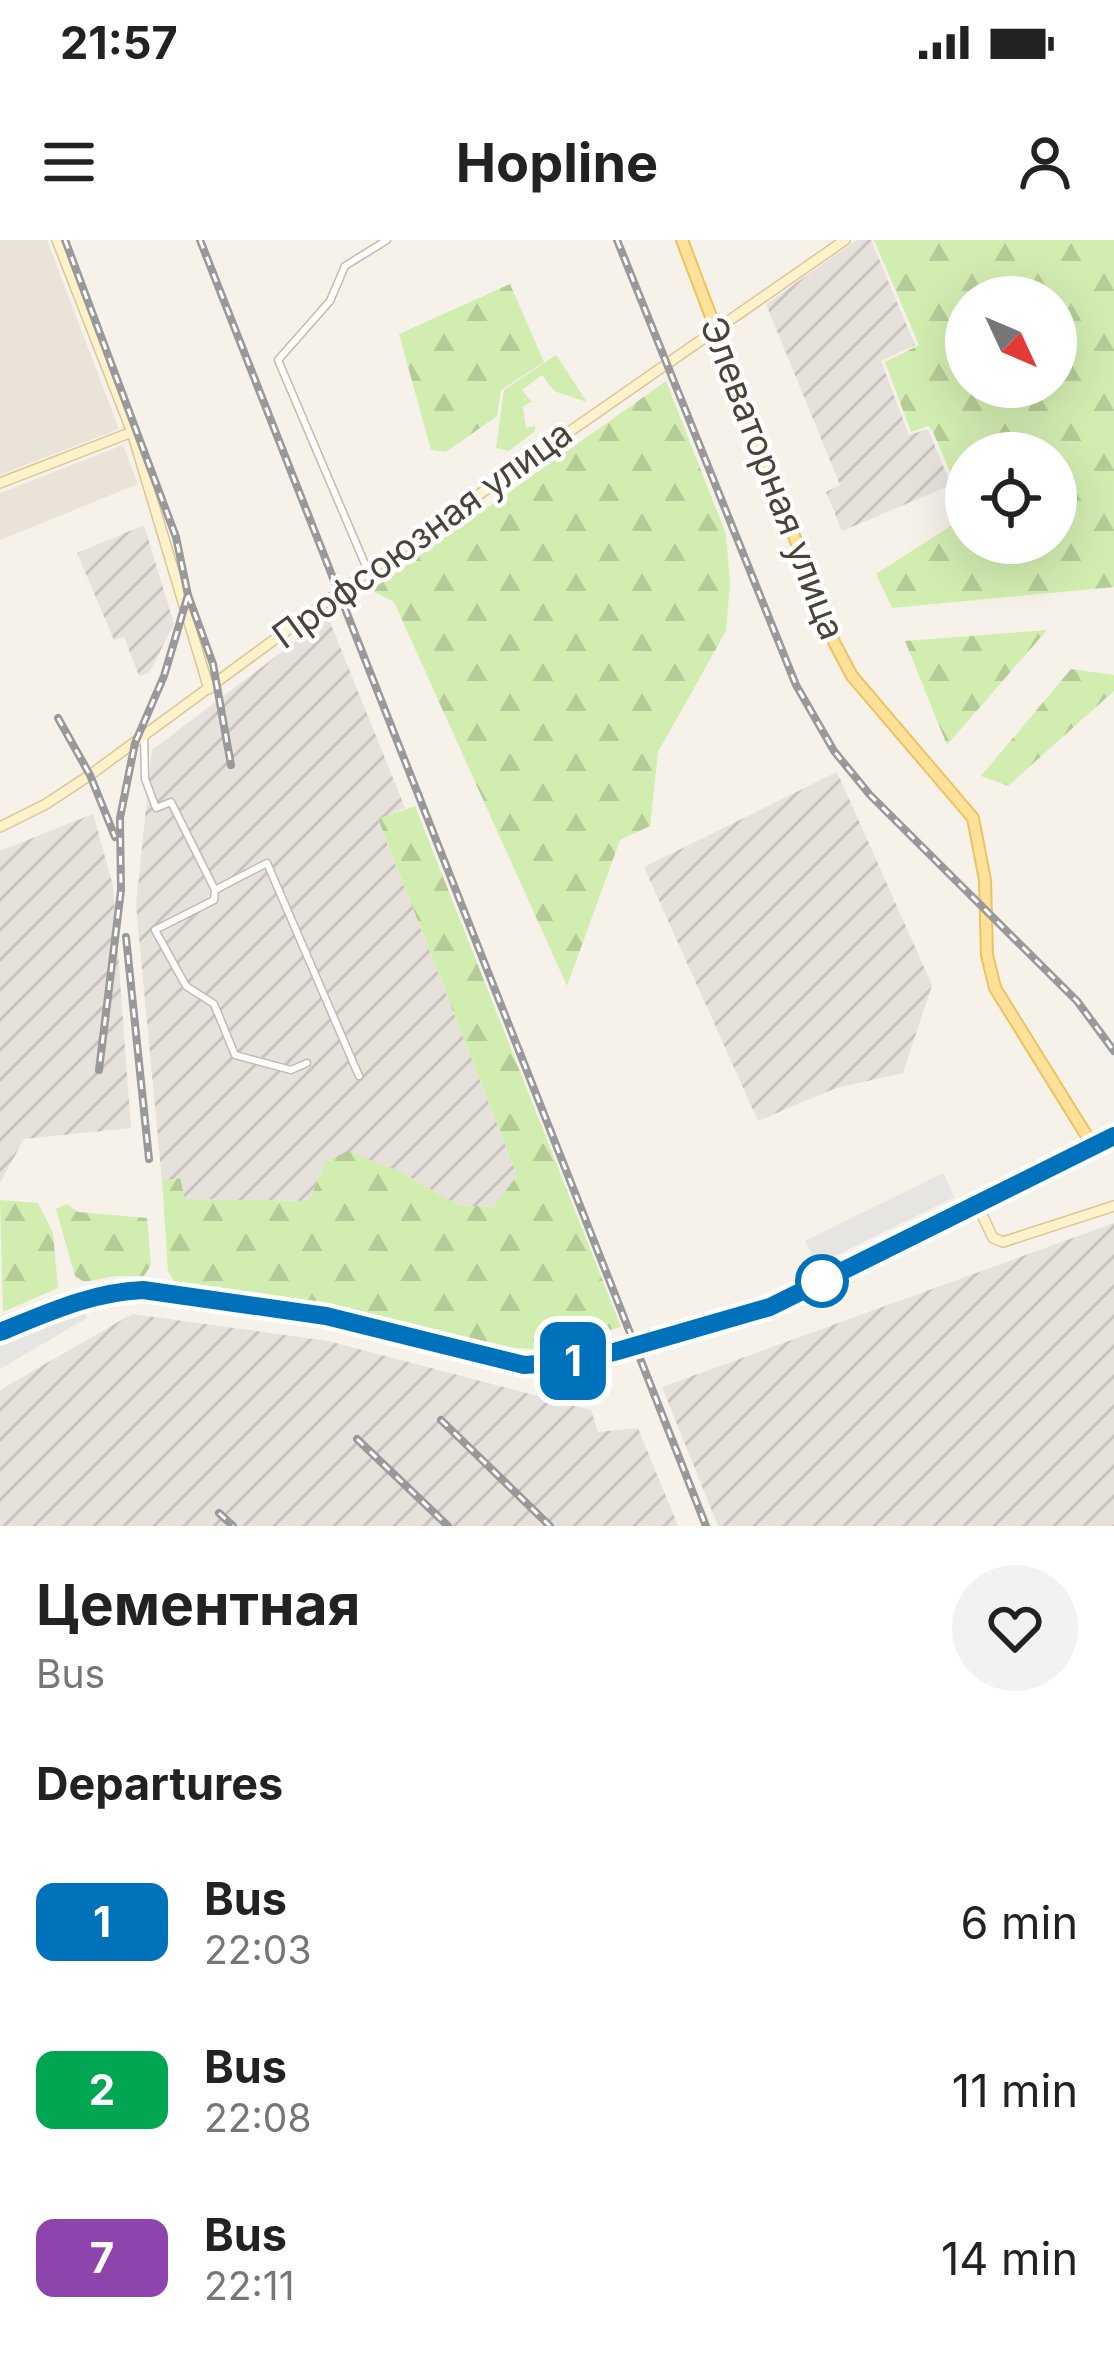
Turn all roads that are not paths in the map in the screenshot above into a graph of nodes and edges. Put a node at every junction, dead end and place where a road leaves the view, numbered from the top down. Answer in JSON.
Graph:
{"nodes":[{"id":1,"x":57,"y":240,"type":"edge"},
{"id":2,"x":387,"y":240,"type":"edge"},
{"id":3,"x":682,"y":240,"type":"edge"},
{"id":4,"x":845,"y":240,"type":"edge"},
{"id":5,"x":718,"y":330,"type":"junction"},
{"id":6,"x":133,"y":432,"type":"junction"},
{"id":7,"x":0,"y":483,"type":"edge"},
{"id":8,"x":368,"y":571,"type":"junction"},
{"id":9,"x":209,"y":689,"type":"junction"},
{"id":10,"x":144,"y":736,"type":"junction"},
{"id":11,"x":0,"y":827,"type":"edge"},
{"id":12,"x":215,"y":890,"type":"junction"},
{"id":13,"x":307,"y":1064,"type":"dead end"},
{"id":14,"x":359,"y":1076,"type":"dead end"},
{"id":15,"x":1114,"y":1136,"type":"edge"},
{"id":16,"x":1093,"y":1146,"type":"junction"},
{"id":17,"x":977,"y":1204,"type":"junction"},
{"id":18,"x":1114,"y":1205,"type":"edge"},
{"id":19,"x":0,"y":1332,"type":"edge"}],
"edges":[{"from":1,"to":6,"type":"main road"},
{"from":2,"to":8,"type":"street"},
{"from":3,"to":5,"type":"main road","name":"Элеваторная улица"},
{"from":4,"to":5,"type":"main road","name":"Профсоюзная улица"},
{"from":5,"to":8,"type":"main road","name":"Профсоюзная улица"},
{"from":5,"to":16,"type":"main road","name":"Элеваторная улица"},
{"from":6,"to":7,"type":"main road"},
{"from":6,"to":9,"type":"main road"},
{"from":8,"to":9,"type":"main road","name":"Профсоюзная улица"},
{"from":9,"to":10,"type":"main road","name":"Профсоюзная улица"},
{"from":10,"to":11,"type":"main road","name":"Профсоюзная улица"},
{"from":10,"to":12,"type":"street"},
{"from":12,"to":13,"type":"street"},
{"from":12,"to":14,"type":"street"},
{"from":15,"to":16,"type":"main road"},
{"from":16,"to":17,"type":"main road"},
{"from":17,"to":18,"type":"main road"},
{"from":17,"to":19,"type":"main road","bridge":true}]}
